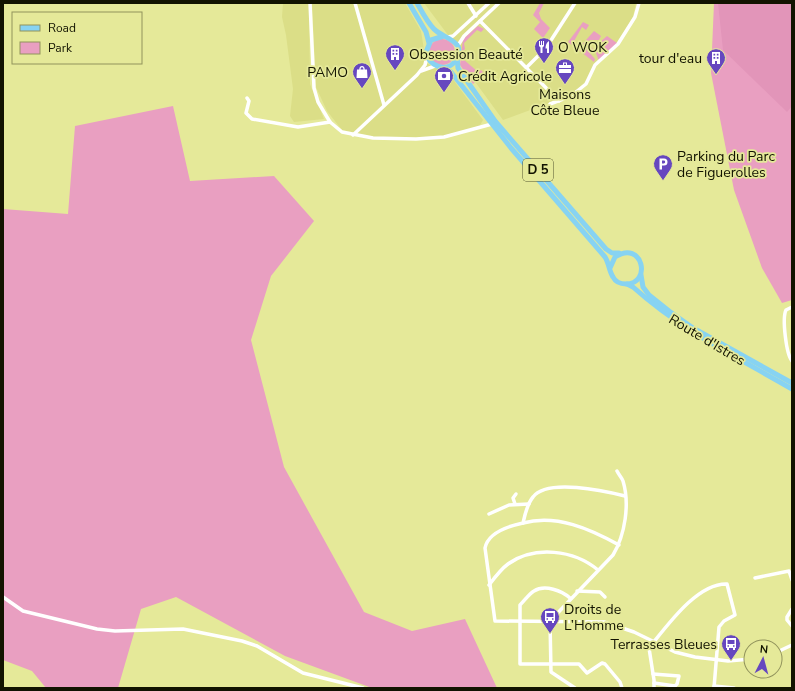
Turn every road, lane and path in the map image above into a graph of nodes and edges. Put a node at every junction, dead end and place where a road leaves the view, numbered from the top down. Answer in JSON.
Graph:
{"nodes":[{"id":1,"x":310,"y":3,"type":"edge"},
{"id":2,"x":355,"y":3,"type":"edge"},
{"id":3,"x":409,"y":3,"type":"edge"},
{"id":4,"x":416,"y":3,"type":"edge"},
{"id":5,"x":468,"y":3,"type":"edge"},
{"id":6,"x":489,"y":3,"type":"edge"},
{"id":7,"x":499,"y":3,"type":"edge"},
{"id":8,"x":575,"y":3,"type":"edge"},
{"id":9,"x":639,"y":3,"type":"edge"},
{"id":10,"x":476,"y":16,"type":"junction"},
{"id":11,"x":480,"y":21,"type":"junction"},
{"id":12,"x":446,"y":37,"type":"junction"},
{"id":13,"x":429,"y":43,"type":"junction"},
{"id":14,"x":457,"y":47,"type":"junction"},
{"id":15,"x":427,"y":56,"type":"junction"},
{"id":16,"x":457,"y":57,"type":"junction"},
{"id":17,"x":435,"y":66,"type":"junction"},
{"id":18,"x":443,"y":68,"type":"junction"},
{"id":19,"x":527,"y":68,"type":"junction"},
{"id":20,"x":421,"y":71,"type":"junction"},
{"id":21,"x":247,"y":98,"type":"dead end"},
{"id":22,"x":560,"y":101,"type":"junction"},
{"id":23,"x":550,"y":104,"type":"dead end"},
{"id":24,"x":384,"y":105,"type":"junction"},
{"id":25,"x":330,"y":122,"type":"junction"},
{"id":26,"x":492,"y":124,"type":"junction"},
{"id":27,"x":353,"y":135,"type":"junction"},
{"id":28,"x":620,"y":253,"type":"junction"},
{"id":29,"x":610,"y":268,"type":"junction"},
{"id":30,"x":641,"y":274,"type":"junction"},
{"id":31,"x":627,"y":284,"type":"junction"},
{"id":32,"x":792,"y":307,"type":"edge"},
{"id":33,"x":792,"y":361,"type":"edge"},
{"id":34,"x":792,"y":383,"type":"edge"},
{"id":35,"x":792,"y":389,"type":"edge"},
{"id":36,"x":617,"y":471,"type":"dead end"},
{"id":37,"x":516,"y":494,"type":"dead end"},
{"id":38,"x":625,"y":496,"type":"junction"},
{"id":39,"x":515,"y":504,"type":"junction"},
{"id":40,"x":529,"y":504,"type":"junction"},
{"id":41,"x":489,"y":514,"type":"dead end"},
{"id":42,"x":523,"y":523,"type":"junction"},
{"id":43,"x":620,"y":545,"type":"junction"},
{"id":44,"x":598,"y":570,"type":"junction"},
{"id":45,"x":755,"y":578,"type":"dead end"},
{"id":46,"x":792,"y":580,"type":"edge"},
{"id":47,"x":489,"y":585,"type":"junction"},
{"id":48,"x":577,"y":591,"type":"junction"},
{"id":49,"x":3,"y":597,"type":"edge"},
{"id":50,"x":605,"y":597,"type":"dead end"},
{"id":51,"x":570,"y":598,"type":"junction"},
{"id":52,"x":792,"y":609,"type":"edge"},
{"id":53,"x":550,"y":620,"type":"junction"},
{"id":54,"x":520,"y":621,"type":"junction"},
{"id":55,"x":792,"y":626,"type":"edge"},
{"id":56,"x":654,"y":642,"type":"junction"},
{"id":57,"x":715,"y":659,"type":"junction"},
{"id":58,"x":743,"y":660,"type":"edge"},
{"id":59,"x":550,"y":664,"type":"junction"},
{"id":60,"x":653,"y":674,"type":"junction"},
{"id":61,"x":654,"y":683,"type":"junction"},
{"id":62,"x":714,"y":687,"type":"edge"},
{"id":63,"x":363,"y":688,"type":"edge"},
{"id":64,"x":575,"y":688,"type":"edge"},
{"id":65,"x":622,"y":688,"type":"edge"},
{"id":66,"x":654,"y":688,"type":"edge"},
{"id":67,"x":734,"y":688,"type":"edge"}],
"edges":[{"from":1,"to":25,"type":"street"},
{"from":2,"to":24,"type":"street"},
{"from":3,"to":13,"type":"main road"},
{"from":4,"to":12,"type":"main road"},
{"from":5,"to":10,"type":"street"},
{"from":6,"to":10,"type":"street"},
{"from":7,"to":11,"type":"street"},
{"from":8,"to":19,"type":"street"},
{"from":9,"to":22,"type":"street"},
{"from":10,"to":12,"type":"street"},
{"from":11,"to":14,"type":"street"},
{"from":11,"to":19,"type":"street"},
{"from":12,"to":13,"type":"main road"},
{"from":12,"to":14,"type":"main road"},
{"from":13,"to":15,"type":"main road"},
{"from":14,"to":16,"type":"main road"},
{"from":15,"to":17,"type":"main road"},
{"from":15,"to":20,"type":"street"},
{"from":16,"to":18,"type":"main road"},
{"from":16,"to":28,"type":"main road","number":"D 5"},
{"from":17,"to":18,"type":"main road"},
{"from":17,"to":20,"type":"street"},
{"from":18,"to":26,"type":"main road","number":"D 5"},
{"from":19,"to":22,"type":"street"},
{"from":20,"to":24,"type":"street"},
{"from":21,"to":25,"type":"street"},
{"from":22,"to":23,"type":"street"},
{"from":24,"to":27,"type":"street"},
{"from":25,"to":27,"type":"street"},
{"from":26,"to":27,"type":"street"},
{"from":26,"to":29,"type":"main road","number":"D 5"},
{"from":28,"to":29,"type":"main road"},
{"from":28,"to":30,"type":"main road"},
{"from":29,"to":31,"type":"main road"},
{"from":30,"to":31,"type":"main road"},
{"from":30,"to":34,"type":"main road","name":"Route d'Istres"},
{"from":31,"to":35,"type":"main road","name":"Route d'Istres"},
{"from":32,"to":33,"type":"street"},
{"from":36,"to":38,"type":"street"},
{"from":37,"to":39,"type":"street"},
{"from":38,"to":40,"type":"street"},
{"from":38,"to":43,"type":"street"},
{"from":39,"to":40,"type":"street"},
{"from":39,"to":41,"type":"street"},
{"from":40,"to":42,"type":"street"},
{"from":42,"to":43,"type":"street"},
{"from":42,"to":47,"type":"street"},
{"from":43,"to":44,"type":"street"},
{"from":44,"to":47,"type":"street"},
{"from":44,"to":48,"type":"street"},
{"from":45,"to":46,"type":"street"},
{"from":47,"to":54,"type":"street"},
{"from":48,"to":50,"type":"street"},
{"from":48,"to":51,"type":"street"},
{"from":49,"to":63,"type":"street"},
{"from":51,"to":53,"type":"street"},
{"from":51,"to":54,"type":"street"},
{"from":52,"to":55,"type":"street"},
{"from":53,"to":54,"type":"street"},
{"from":53,"to":56,"type":"street"},
{"from":53,"to":59,"type":"street"},
{"from":54,"to":59,"type":"street"},
{"from":56,"to":57,"type":"street"},
{"from":56,"to":57,"type":"street"},
{"from":56,"to":60,"type":"street"},
{"from":57,"to":58,"type":"street"},
{"from":57,"to":62,"type":"street"},
{"from":59,"to":64,"type":"street"},
{"from":59,"to":65,"type":"street"},
{"from":60,"to":61,"type":"street"},
{"from":60,"to":61,"type":"street"},
{"from":61,"to":66,"type":"street"},
{"from":62,"to":67,"type":"street"}]}
